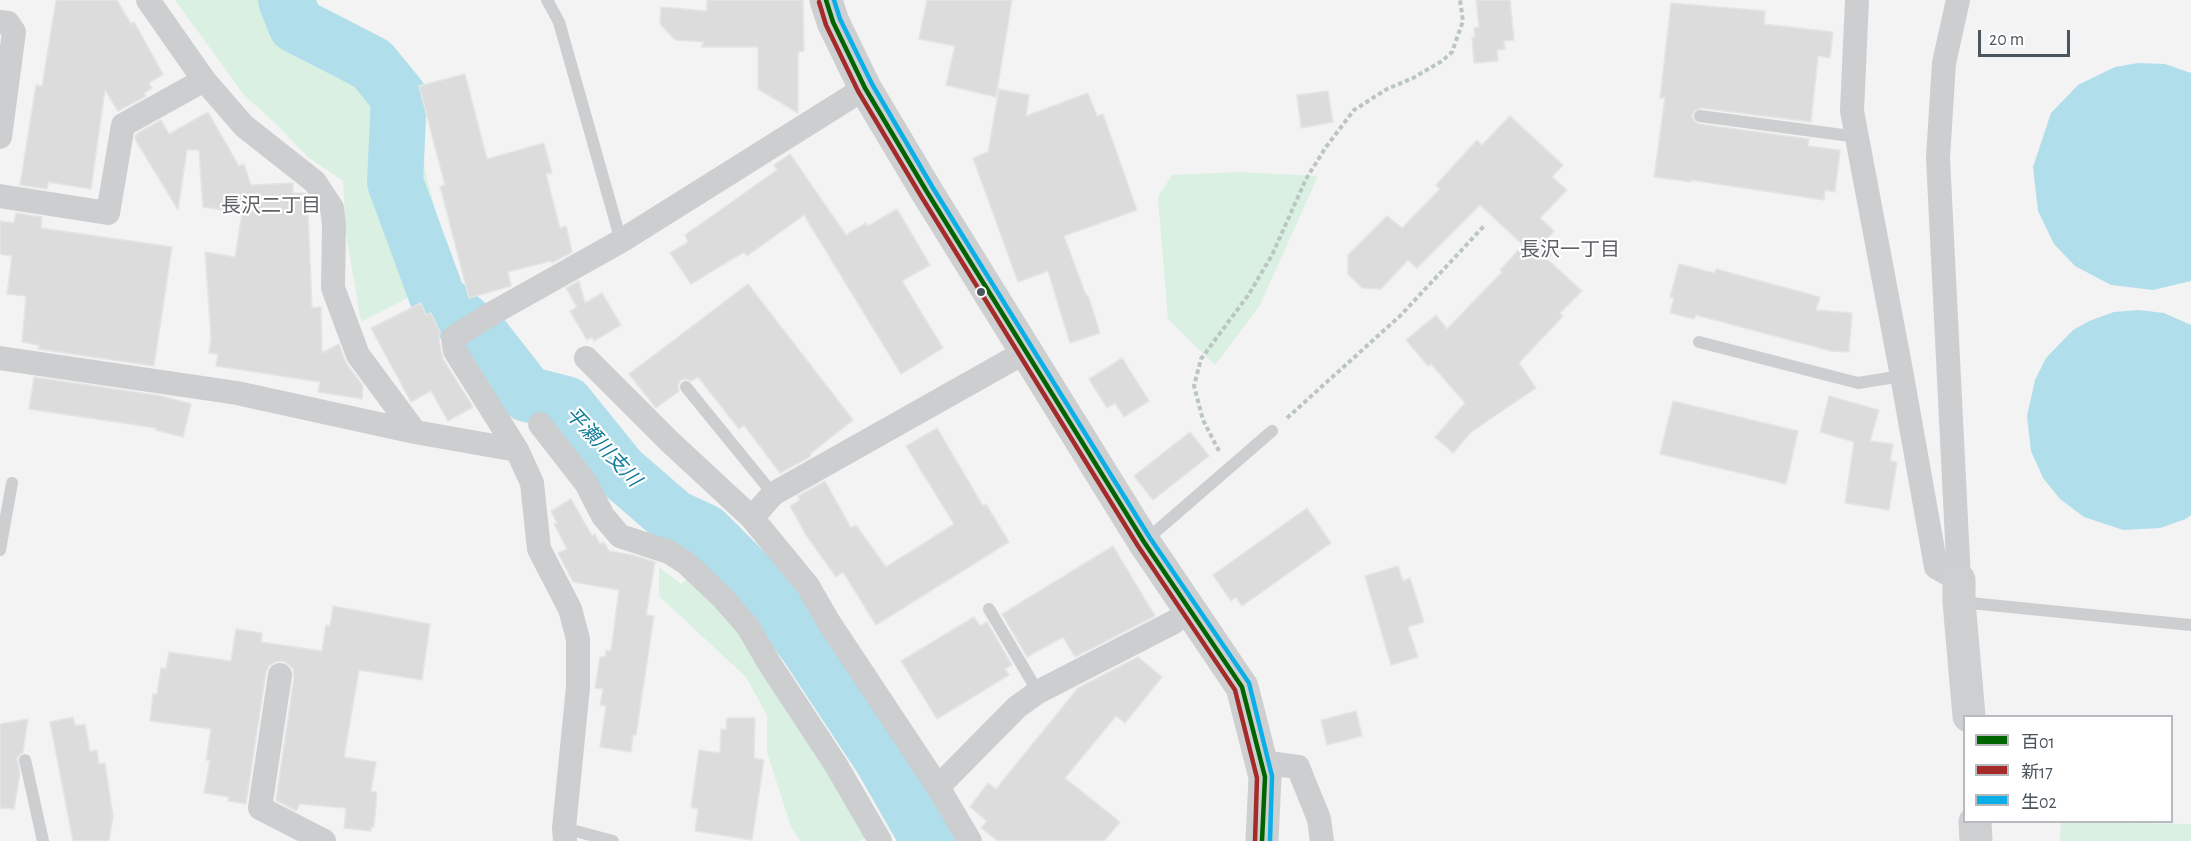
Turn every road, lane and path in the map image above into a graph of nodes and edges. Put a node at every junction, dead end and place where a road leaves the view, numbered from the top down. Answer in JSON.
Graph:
{"nodes":[{"id":1,"x":148,"y":0,"type":"edge"},
{"id":2,"x":547,"y":0,"type":"edge"},
{"id":3,"x":826,"y":0,"type":"edge"},
{"id":4,"x":1461,"y":0,"type":"edge"},
{"id":5,"x":1857,"y":0,"type":"edge"},
{"id":6,"x":1958,"y":0,"type":"edge"},
{"id":7,"x":0,"y":22,"type":"edge"},
{"id":8,"x":204,"y":80,"type":"junction"},
{"id":9,"x":864,"y":88,"type":"junction"},
{"id":10,"x":1700,"y":116,"type":"dead end"},
{"id":11,"x":0,"y":137,"type":"edge"},
{"id":12,"x":1858,"y":137,"type":"junction"},
{"id":13,"x":0,"y":196,"type":"edge"},
{"id":14,"x":1484,"y":226,"type":"dead end"},
{"id":15,"x":621,"y":241,"type":"junction"},
{"id":16,"x":1699,"y":342,"type":"dead end"},
{"id":17,"x":1025,"y":352,"type":"junction"},
{"id":18,"x":0,"y":358,"type":"edge"},
{"id":19,"x":586,"y":358,"type":"dead end"},
{"id":20,"x":1902,"y":376,"type":"junction"},
{"id":21,"x":686,"y":387,"type":"dead end"},
{"id":22,"x":540,"y":424,"type":"dead end"},
{"id":23,"x":1272,"y":431,"type":"joint"},
{"id":24,"x":415,"y":432,"type":"junction"},
{"id":25,"x":517,"y":450,"type":"junction"},
{"id":26,"x":1227,"y":469,"type":"junction"},
{"id":27,"x":12,"y":483,"type":"dead end"},
{"id":28,"x":773,"y":494,"type":"junction"},
{"id":29,"x":752,"y":518,"type":"junction"},
{"id":30,"x":1144,"y":542,"type":"junction"},
{"id":31,"x":0,"y":550,"type":"edge"},
{"id":32,"x":1959,"y":591,"type":"junction"},
{"id":33,"x":988,"y":609,"type":"dead end"},
{"id":34,"x":1190,"y":610,"type":"junction"},
{"id":35,"x":2191,"y":625,"type":"edge"},
{"id":36,"x":280,"y":675,"type":"dead end"},
{"id":37,"x":1038,"y":692,"type":"junction"},
{"id":38,"x":1969,"y":715,"type":"edge"},
{"id":39,"x":25,"y":760,"type":"dead end"},
{"id":40,"x":1261,"y":762,"type":"junction"},
{"id":41,"x":938,"y":787,"type":"junction"},
{"id":42,"x":1975,"y":823,"type":"edge"},
{"id":43,"x":565,"y":835,"type":"edge"},
{"id":44,"x":43,"y":841,"type":"edge"},
{"id":45,"x":324,"y":841,"type":"edge"},
{"id":46,"x":613,"y":841,"type":"edge"},
{"id":47,"x":880,"y":841,"type":"edge"},
{"id":48,"x":970,"y":841,"type":"edge"},
{"id":49,"x":1262,"y":841,"type":"edge"},
{"id":50,"x":1322,"y":841,"type":"edge"},
{"id":51,"x":1976,"y":841,"type":"edge"}],
"edges":[{"from":1,"to":8,"type":"street"},
{"from":2,"to":15,"type":"lane"},
{"from":3,"to":9,"type":"street"},
{"from":4,"to":26,"type":"path"},
{"from":5,"to":12,"type":"street"},
{"from":6,"to":32,"type":"street"},
{"from":7,"to":11,"type":"street"},
{"from":8,"to":13,"type":"street"},
{"from":8,"to":24,"type":"street"},
{"from":9,"to":15,"type":"street"},
{"from":9,"to":17,"type":"street"},
{"from":10,"to":12,"type":"lane"},
{"from":12,"to":20,"type":"street"},
{"from":14,"to":23,"type":"path"},
{"from":15,"to":25,"type":"street"},
{"from":16,"to":20,"type":"lane"},
{"from":17,"to":28,"type":"street"},
{"from":17,"to":30,"type":"street"},
{"from":18,"to":24,"type":"street"},
{"from":19,"to":29,"type":"street"},
{"from":20,"to":32,"type":"street"},
{"from":21,"to":28,"type":"lane"},
{"from":22,"to":47,"type":"street"},
{"from":23,"to":26,"type":"lane"},
{"from":24,"to":25,"type":"street"},
{"from":25,"to":43,"type":"street"},
{"from":26,"to":30,"type":"lane"},
{"from":27,"to":31,"type":"lane"},
{"from":28,"to":29,"type":"street"},
{"from":29,"to":41,"type":"street"},
{"from":30,"to":34,"type":"street"},
{"from":32,"to":35,"type":"lane"},
{"from":32,"to":38,"type":"street"},
{"from":33,"to":37,"type":"lane"},
{"from":34,"to":37,"type":"street"},
{"from":34,"to":40,"type":"street"},
{"from":36,"to":45,"type":"street"},
{"from":37,"to":41,"type":"street"},
{"from":39,"to":44,"type":"lane"},
{"from":40,"to":49,"type":"street"},
{"from":40,"to":50,"type":"street"},
{"from":41,"to":48,"type":"street"},
{"from":42,"to":51,"type":"street"},
{"from":43,"to":46,"type":"lane"}]}
